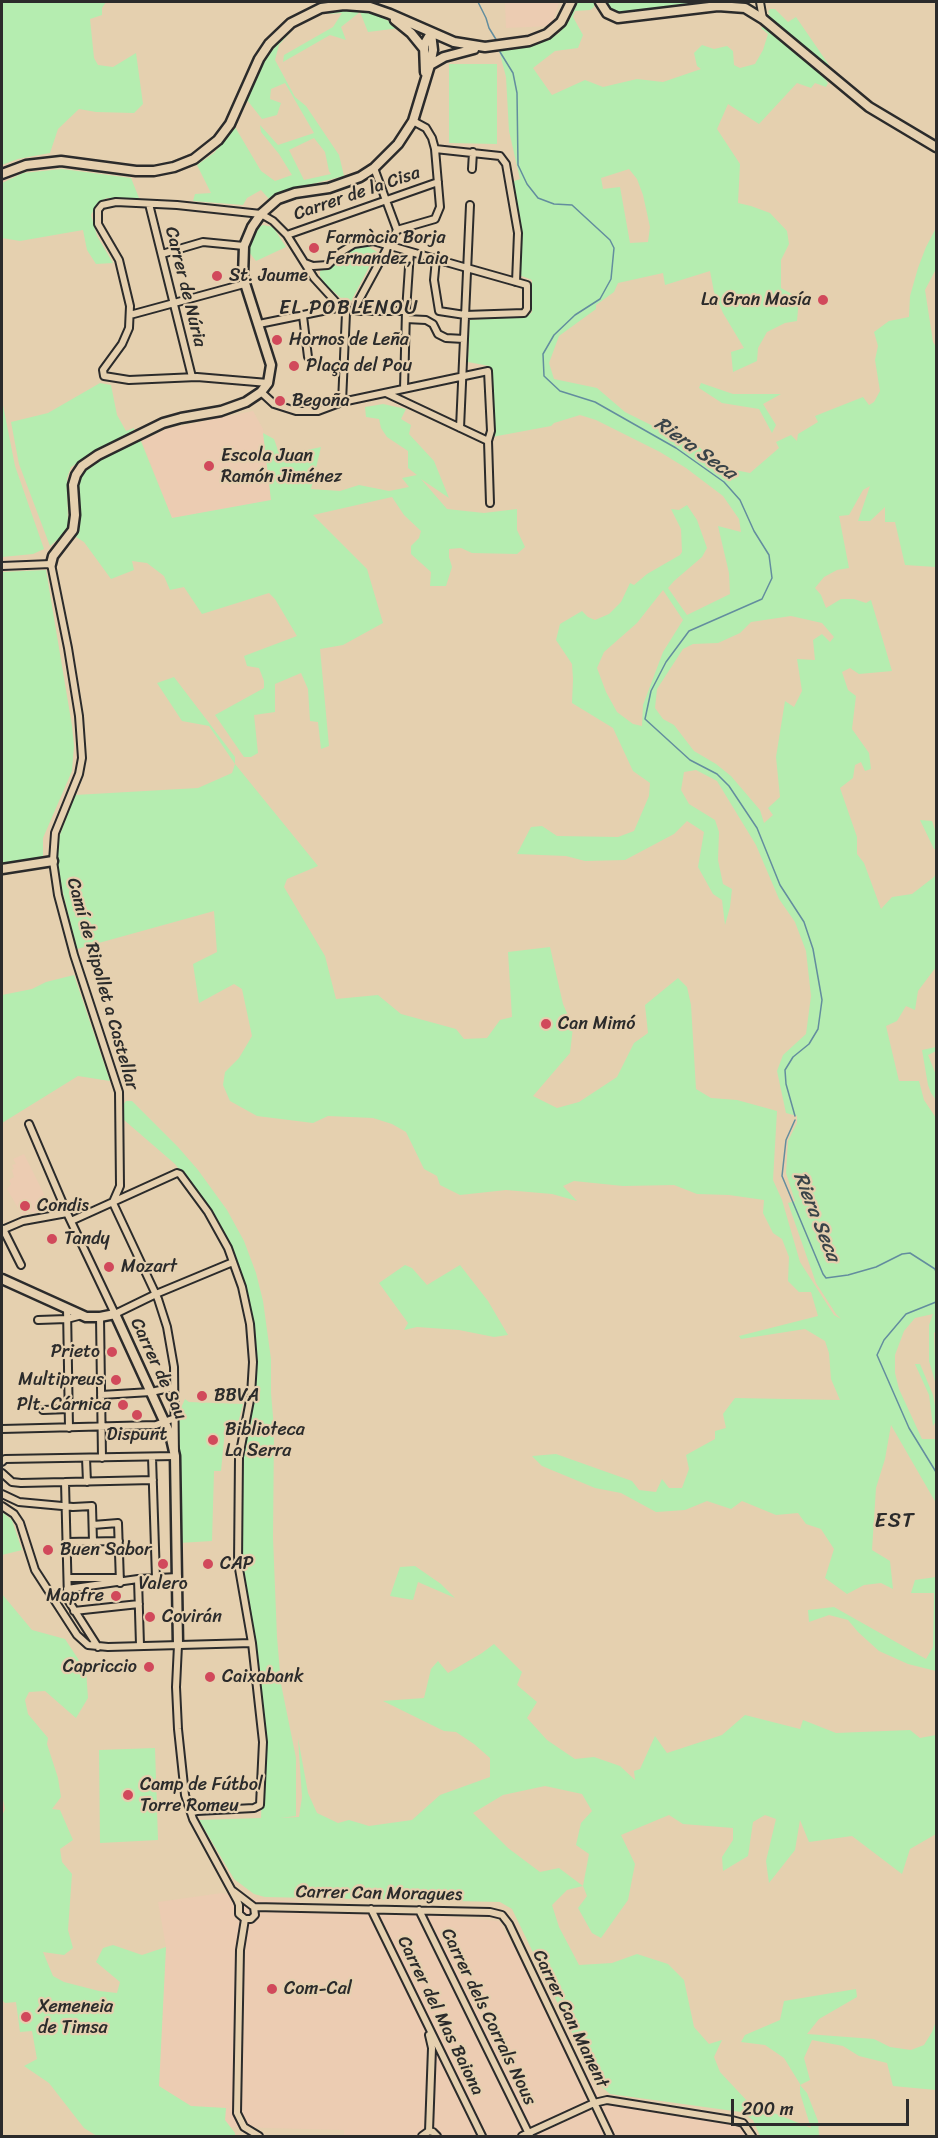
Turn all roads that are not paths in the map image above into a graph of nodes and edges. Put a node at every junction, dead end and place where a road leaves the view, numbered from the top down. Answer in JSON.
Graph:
{"nodes":[{"id":1,"x":571,"y":2,"type":"edge"},
{"id":2,"x":600,"y":2,"type":"edge"},
{"id":3,"x":758,"y":2,"type":"edge"},
{"id":4,"x":736,"y":4,"type":"edge"},
{"id":5,"x":750,"y":10,"type":"junction"},
{"id":6,"x":381,"y":11,"type":"junction"},
{"id":7,"x":763,"y":19,"type":"junction"},
{"id":8,"x":431,"y":33,"type":"junction"},
{"id":9,"x":479,"y":47,"type":"junction"},
{"id":10,"x":424,"y":49,"type":"junction"},
{"id":11,"x":430,"y":65,"type":"junction"},
{"id":12,"x":426,"y":77,"type":"junction"},
{"id":13,"x":413,"y":121,"type":"junction"},
{"id":14,"x":936,"y":147,"type":"edge"},
{"id":15,"x":435,"y":149,"type":"junction"},
{"id":16,"x":473,"y":152,"type":"junction"},
{"id":17,"x":374,"y":168,"type":"junction"},
{"id":18,"x":472,"y":169,"type":"dead end"},
{"id":19,"x":2,"y":174,"type":"edge"},
{"id":20,"x":438,"y":182,"type":"junction"},
{"id":21,"x":386,"y":200,"type":"junction"},
{"id":22,"x":149,"y":204,"type":"junction"},
{"id":23,"x":470,"y":205,"type":"dead end"},
{"id":24,"x":261,"y":214,"type":"junction"},
{"id":25,"x":397,"y":230,"type":"junction"},
{"id":26,"x":287,"y":235,"type":"junction"},
{"id":27,"x":244,"y":246,"type":"junction"},
{"id":28,"x":390,"y":247,"type":"junction"},
{"id":29,"x":410,"y":252,"type":"junction"},
{"id":30,"x":162,"y":254,"type":"junction"},
{"id":31,"x":436,"y":259,"type":"junction"},
{"id":32,"x":304,"y":262,"type":"junction"},
{"id":33,"x":468,"y":268,"type":"junction"},
{"id":34,"x":516,"y":282,"type":"junction"},
{"id":35,"x":244,"y":284,"type":"junction"},
{"id":36,"x":174,"y":303,"type":"junction"},
{"id":37,"x":344,"y":310,"type":"junction"},
{"id":38,"x":406,"y":311,"type":"junction"},
{"id":39,"x":130,"y":315,"type":"junction"},
{"id":40,"x":465,"y":315,"type":"junction"},
{"id":41,"x":303,"y":316,"type":"junction"},
{"id":42,"x":406,"y":320,"type":"junction"},
{"id":43,"x":259,"y":324,"type":"junction"},
{"id":44,"x":464,"y":339,"type":"junction"},
{"id":45,"x":308,"y":357,"type":"dead end"},
{"id":46,"x":462,"y":375,"type":"junction"},
{"id":47,"x":192,"y":377,"type":"junction"},
{"id":48,"x":268,"y":383,"type":"junction"},
{"id":49,"x":404,"y":389,"type":"junction"},
{"id":50,"x":261,"y":392,"type":"junction"},
{"id":51,"x":386,"y":393,"type":"junction"},
{"id":52,"x":342,"y":402,"type":"junction"},
{"id":53,"x":460,"y":428,"type":"junction"},
{"id":54,"x":488,"y":441,"type":"junction"},
{"id":55,"x":490,"y":503,"type":"dead end"},
{"id":56,"x":51,"y":564,"type":"junction"},
{"id":57,"x":2,"y":566,"type":"edge"},
{"id":58,"x":53,"y":861,"type":"junction"},
{"id":59,"x":2,"y":869,"type":"edge"},
{"id":60,"x":29,"y":1124,"type":"dead end"},
{"id":61,"x":113,"y":1203,"type":"junction"},
{"id":62,"x":67,"y":1213,"type":"junction"},
{"id":63,"x":71,"y":1221,"type":"junction"},
{"id":64,"x":2,"y":1230,"type":"edge"},
{"id":65,"x":233,"y":1262,"type":"junction"},
{"id":66,"x":21,"y":1265,"type":"dead end"},
{"id":67,"x":2,"y":1279,"type":"edge"},
{"id":68,"x":156,"y":1294,"type":"junction"},
{"id":69,"x":67,"y":1308,"type":"junction"},
{"id":70,"x":115,"y":1314,"type":"junction"},
{"id":71,"x":83,"y":1315,"type":"junction"},
{"id":72,"x":100,"y":1317,"type":"junction"},
{"id":73,"x":67,"y":1319,"type":"junction"},
{"id":74,"x":38,"y":1320,"type":"dead end"},
{"id":75,"x":174,"y":1387,"type":"junction"},
{"id":76,"x":151,"y":1392,"type":"junction"},
{"id":77,"x":101,"y":1395,"type":"junction"},
{"id":78,"x":69,"y":1409,"type":"junction"},
{"id":79,"x":44,"y":1410,"type":"dead end"},
{"id":80,"x":175,"y":1418,"type":"junction"},
{"id":81,"x":165,"y":1421,"type":"junction"},
{"id":82,"x":101,"y":1427,"type":"junction"},
{"id":83,"x":69,"y":1428,"type":"junction"},
{"id":84,"x":2,"y":1429,"type":"edge"},
{"id":85,"x":175,"y":1456,"type":"junction"},
{"id":86,"x":153,"y":1457,"type":"junction"},
{"id":87,"x":86,"y":1458,"type":"junction"},
{"id":88,"x":102,"y":1458,"type":"junction"},
{"id":89,"x":2,"y":1462,"type":"edge"},
{"id":90,"x":2,"y":1473,"type":"edge"},
{"id":91,"x":153,"y":1480,"type":"junction"},
{"id":92,"x":65,"y":1482,"type":"junction"},
{"id":93,"x":87,"y":1482,"type":"junction"},
{"id":94,"x":2,"y":1494,"type":"edge"},
{"id":95,"x":2,"y":1506,"type":"edge"},
{"id":96,"x":66,"y":1506,"type":"junction"},
{"id":97,"x":93,"y":1525,"type":"junction"},
{"id":98,"x":119,"y":1541,"type":"junction"},
{"id":99,"x":67,"y":1542,"type":"junction"},
{"id":100,"x":93,"y":1542,"type":"junction"},
{"id":101,"x":177,"y":1577,"type":"junction"},
{"id":102,"x":68,"y":1578,"type":"junction"},
{"id":103,"x":156,"y":1578,"type":"junction"},
{"id":104,"x":138,"y":1579,"type":"junction"},
{"id":105,"x":120,"y":1580,"type":"junction"},
{"id":106,"x":67,"y":1589,"type":"junction"},
{"id":107,"x":139,"y":1604,"type":"junction"},
{"id":108,"x":74,"y":1611,"type":"junction"},
{"id":109,"x":252,"y":1643,"type":"junction"},
{"id":110,"x":140,"y":1645,"type":"junction"},
{"id":111,"x":178,"y":1645,"type":"junction"},
{"id":112,"x":98,"y":1647,"type":"junction"},
{"id":113,"x":191,"y":1813,"type":"junction"},
{"id":114,"x":231,"y":1890,"type":"junction"},
{"id":115,"x":248,"y":1902,"type":"junction"},
{"id":116,"x":239,"y":1905,"type":"junction"},
{"id":117,"x":255,"y":1907,"type":"junction"},
{"id":118,"x":371,"y":1909,"type":"junction"},
{"id":119,"x":419,"y":1911,"type":"junction"},
{"id":120,"x":501,"y":1915,"type":"joint"},
{"id":121,"x":245,"y":1919,"type":"junction"},
{"id":122,"x":427,"y":2026,"type":"junction"},
{"id":123,"x":594,"y":2103,"type":"junction"},
{"id":124,"x":429,"y":2131,"type":"junction"},
{"id":125,"x":249,"y":2135,"type":"edge"},
{"id":126,"x":530,"y":2135,"type":"edge"},
{"id":127,"x":259,"y":2136,"type":"edge"},
{"id":128,"x":422,"y":2136,"type":"edge"},
{"id":129,"x":437,"y":2136,"type":"edge"},
{"id":130,"x":482,"y":2136,"type":"edge"},
{"id":131,"x":522,"y":2136,"type":"edge"},
{"id":132,"x":610,"y":2136,"type":"edge"},
{"id":133,"x":752,"y":2136,"type":"edge"}],
"edges":[{"from":1,"to":9,"type":"street"},
{"from":2,"to":4,"type":"street"},
{"from":3,"to":5,"type":"street"},
{"from":3,"to":7,"type":"street"},
{"from":4,"to":5,"type":"street"},
{"from":5,"to":7,"type":"street"},
{"from":6,"to":8,"type":"street"},
{"from":6,"to":10,"type":"street"},
{"from":6,"to":19,"type":"street"},
{"from":7,"to":14,"type":"street"},
{"from":8,"to":9,"type":"street"},
{"from":8,"to":10,"type":"street"},
{"from":8,"to":11,"type":"street"},
{"from":9,"to":11,"type":"street"},
{"from":10,"to":12,"type":"street"},
{"from":11,"to":12,"type":"street"},
{"from":12,"to":13,"type":"street"},
{"from":13,"to":15,"type":"street"},
{"from":13,"to":17,"type":"street"},
{"from":15,"to":16,"type":"street"},
{"from":15,"to":20,"type":"street"},
{"from":16,"to":18,"type":"street"},
{"from":16,"to":34,"type":"street"},
{"from":17,"to":21,"type":"street"},
{"from":17,"to":24,"type":"street"},
{"from":20,"to":21,"type":"street","name":"Carrer de la Cisa"},
{"from":20,"to":25,"type":"street"},
{"from":21,"to":25,"type":"street"},
{"from":21,"to":26,"type":"street","name":"Carrer de la Cisa"},
{"from":22,"to":24,"type":"street"},
{"from":22,"to":30,"type":"street","name":"Carrer de Núria"},
{"from":22,"to":39,"type":"street"},
{"from":23,"to":33,"type":"street"},
{"from":24,"to":26,"type":"street"},
{"from":24,"to":27,"type":"street"},
{"from":25,"to":28,"type":"street"},
{"from":26,"to":32,"type":"street"},
{"from":27,"to":30,"type":"street"},
{"from":27,"to":35,"type":"street"},
{"from":28,"to":29,"type":"street"},
{"from":28,"to":32,"type":"street"},
{"from":28,"to":38,"type":"street"},
{"from":29,"to":31,"type":"street"},
{"from":29,"to":38,"type":"street"},
{"from":30,"to":36,"type":"street","name":"Carrer de Núria"},
{"from":31,"to":33,"type":"street"},
{"from":31,"to":40,"type":"street"},
{"from":32,"to":37,"type":"street"},
{"from":33,"to":34,"type":"street"},
{"from":33,"to":40,"type":"street"},
{"from":34,"to":40,"type":"street"},
{"from":35,"to":36,"type":"street"},
{"from":35,"to":43,"type":"street"},
{"from":36,"to":39,"type":"street"},
{"from":36,"to":47,"type":"street","name":"Carrer de Núria"},
{"from":37,"to":41,"type":"street"},
{"from":37,"to":52,"type":"street"},
{"from":38,"to":42,"type":"street"},
{"from":39,"to":47,"type":"street"},
{"from":40,"to":44,"type":"street"},
{"from":41,"to":43,"type":"street"},
{"from":41,"to":45,"type":"street"},
{"from":42,"to":44,"type":"street"},
{"from":42,"to":49,"type":"street"},
{"from":43,"to":48,"type":"street"},
{"from":44,"to":46,"type":"street"},
{"from":46,"to":49,"type":"street"},
{"from":46,"to":53,"type":"street"},
{"from":46,"to":54,"type":"street"},
{"from":47,"to":48,"type":"street"},
{"from":48,"to":50,"type":"street"},
{"from":49,"to":51,"type":"street"},
{"from":50,"to":52,"type":"street"},
{"from":50,"to":56,"type":"street"},
{"from":51,"to":52,"type":"street"},
{"from":51,"to":53,"type":"street"},
{"from":53,"to":54,"type":"street"},
{"from":54,"to":55,"type":"street"},
{"from":56,"to":57,"type":"street"},
{"from":56,"to":58,"type":"street","name":"Camí de Ripollet a Castellar"},
{"from":58,"to":59,"type":"street"},
{"from":58,"to":61,"type":"street","name":"Camí de Ripollet a Castellar"},
{"from":60,"to":62,"type":"street","name":"Carrer de Sau"},
{"from":61,"to":63,"type":"street"},
{"from":61,"to":65,"type":"street"},
{"from":61,"to":68,"type":"street"},
{"from":62,"to":63,"type":"street","name":"Carrer de Sau"},
{"from":62,"to":64,"type":"street"},
{"from":63,"to":70,"type":"street","name":"Carrer de Sau"},
{"from":64,"to":66,"type":"street"},
{"from":65,"to":68,"type":"street"},
{"from":65,"to":109,"type":"street"},
{"from":67,"to":69,"type":"street"},
{"from":68,"to":70,"type":"street"},
{"from":68,"to":75,"type":"street"},
{"from":69,"to":71,"type":"street"},
{"from":69,"to":73,"type":"street"},
{"from":70,"to":72,"type":"street"},
{"from":70,"to":76,"type":"street","name":"Carrer de Sau"},
{"from":71,"to":72,"type":"street"},
{"from":71,"to":73,"type":"street"},
{"from":72,"to":77,"type":"street"},
{"from":73,"to":74,"type":"street"},
{"from":73,"to":78,"type":"street"},
{"from":75,"to":76,"type":"street"},
{"from":75,"to":80,"type":"street"},
{"from":76,"to":77,"type":"street"},
{"from":76,"to":81,"type":"street","name":"Carrer de Sau"},
{"from":77,"to":82,"type":"street"},
{"from":78,"to":79,"type":"street"},
{"from":78,"to":83,"type":"street"},
{"from":80,"to":81,"type":"street"},
{"from":80,"to":85,"type":"street"},
{"from":81,"to":82,"type":"street"},
{"from":81,"to":85,"type":"street","name":"Carrer de Sau"},
{"from":82,"to":83,"type":"street"},
{"from":82,"to":88,"type":"street"},
{"from":83,"to":84,"type":"street"},
{"from":85,"to":86,"type":"street"},
{"from":85,"to":101,"type":"street","name":"Carrer de Sau"},
{"from":86,"to":88,"type":"street"},
{"from":86,"to":91,"type":"street"},
{"from":87,"to":88,"type":"street"},
{"from":87,"to":89,"type":"street"},
{"from":87,"to":93,"type":"street"},
{"from":90,"to":92,"type":"street"},
{"from":91,"to":93,"type":"street"},
{"from":91,"to":103,"type":"street"},
{"from":92,"to":93,"type":"street"},
{"from":92,"to":96,"type":"street"},
{"from":94,"to":96,"type":"street"},
{"from":95,"to":112,"type":"street"},
{"from":96,"to":97,"type":"street"},
{"from":96,"to":99,"type":"street"},
{"from":97,"to":98,"type":"street"},
{"from":97,"to":100,"type":"street"},
{"from":98,"to":100,"type":"street"},
{"from":98,"to":105,"type":"street"},
{"from":99,"to":100,"type":"street"},
{"from":99,"to":102,"type":"street"},
{"from":101,"to":103,"type":"street"},
{"from":101,"to":111,"type":"street","name":"Carrer de Sau"},
{"from":102,"to":105,"type":"street"},
{"from":102,"to":106,"type":"street"},
{"from":103,"to":104,"type":"street"},
{"from":104,"to":105,"type":"street"},
{"from":104,"to":107,"type":"street"},
{"from":105,"to":106,"type":"street"},
{"from":106,"to":108,"type":"street"},
{"from":107,"to":108,"type":"street"},
{"from":107,"to":110,"type":"street"},
{"from":108,"to":112,"type":"street"},
{"from":109,"to":111,"type":"street"},
{"from":109,"to":113,"type":"street"},
{"from":110,"to":111,"type":"street"},
{"from":110,"to":112,"type":"street"},
{"from":111,"to":113,"type":"street"},
{"from":113,"to":114,"type":"street"},
{"from":114,"to":115,"type":"street"},
{"from":114,"to":116,"type":"street"},
{"from":115,"to":116,"type":"street"},
{"from":115,"to":117,"type":"street"},
{"from":116,"to":121,"type":"street"},
{"from":117,"to":118,"type":"street","name":"Carrer Can Moragues"},
{"from":117,"to":121,"type":"street"},
{"from":118,"to":119,"type":"street","name":"Carrer Can Moragues"},
{"from":118,"to":122,"type":"street","name":"Carrer del Mas Baiona"},
{"from":119,"to":120,"type":"street","name":"Carrer Can Moragues"},
{"from":119,"to":126,"type":"street","name":"Carrer dels Corrals Nous"},
{"from":120,"to":123,"type":"street","name":"Carrer Can Manent"},
{"from":121,"to":125,"type":"street"},
{"from":122,"to":124,"type":"street"},
{"from":122,"to":130,"type":"street","name":"Carrer del Mas Baiona"},
{"from":123,"to":126,"type":"street"},
{"from":123,"to":132,"type":"street","name":"Carrer Can Manent"},
{"from":123,"to":133,"type":"street"},
{"from":124,"to":128,"type":"street"},
{"from":124,"to":129,"type":"street"},
{"from":125,"to":127,"type":"street"},
{"from":126,"to":131,"type":"street"}]}
